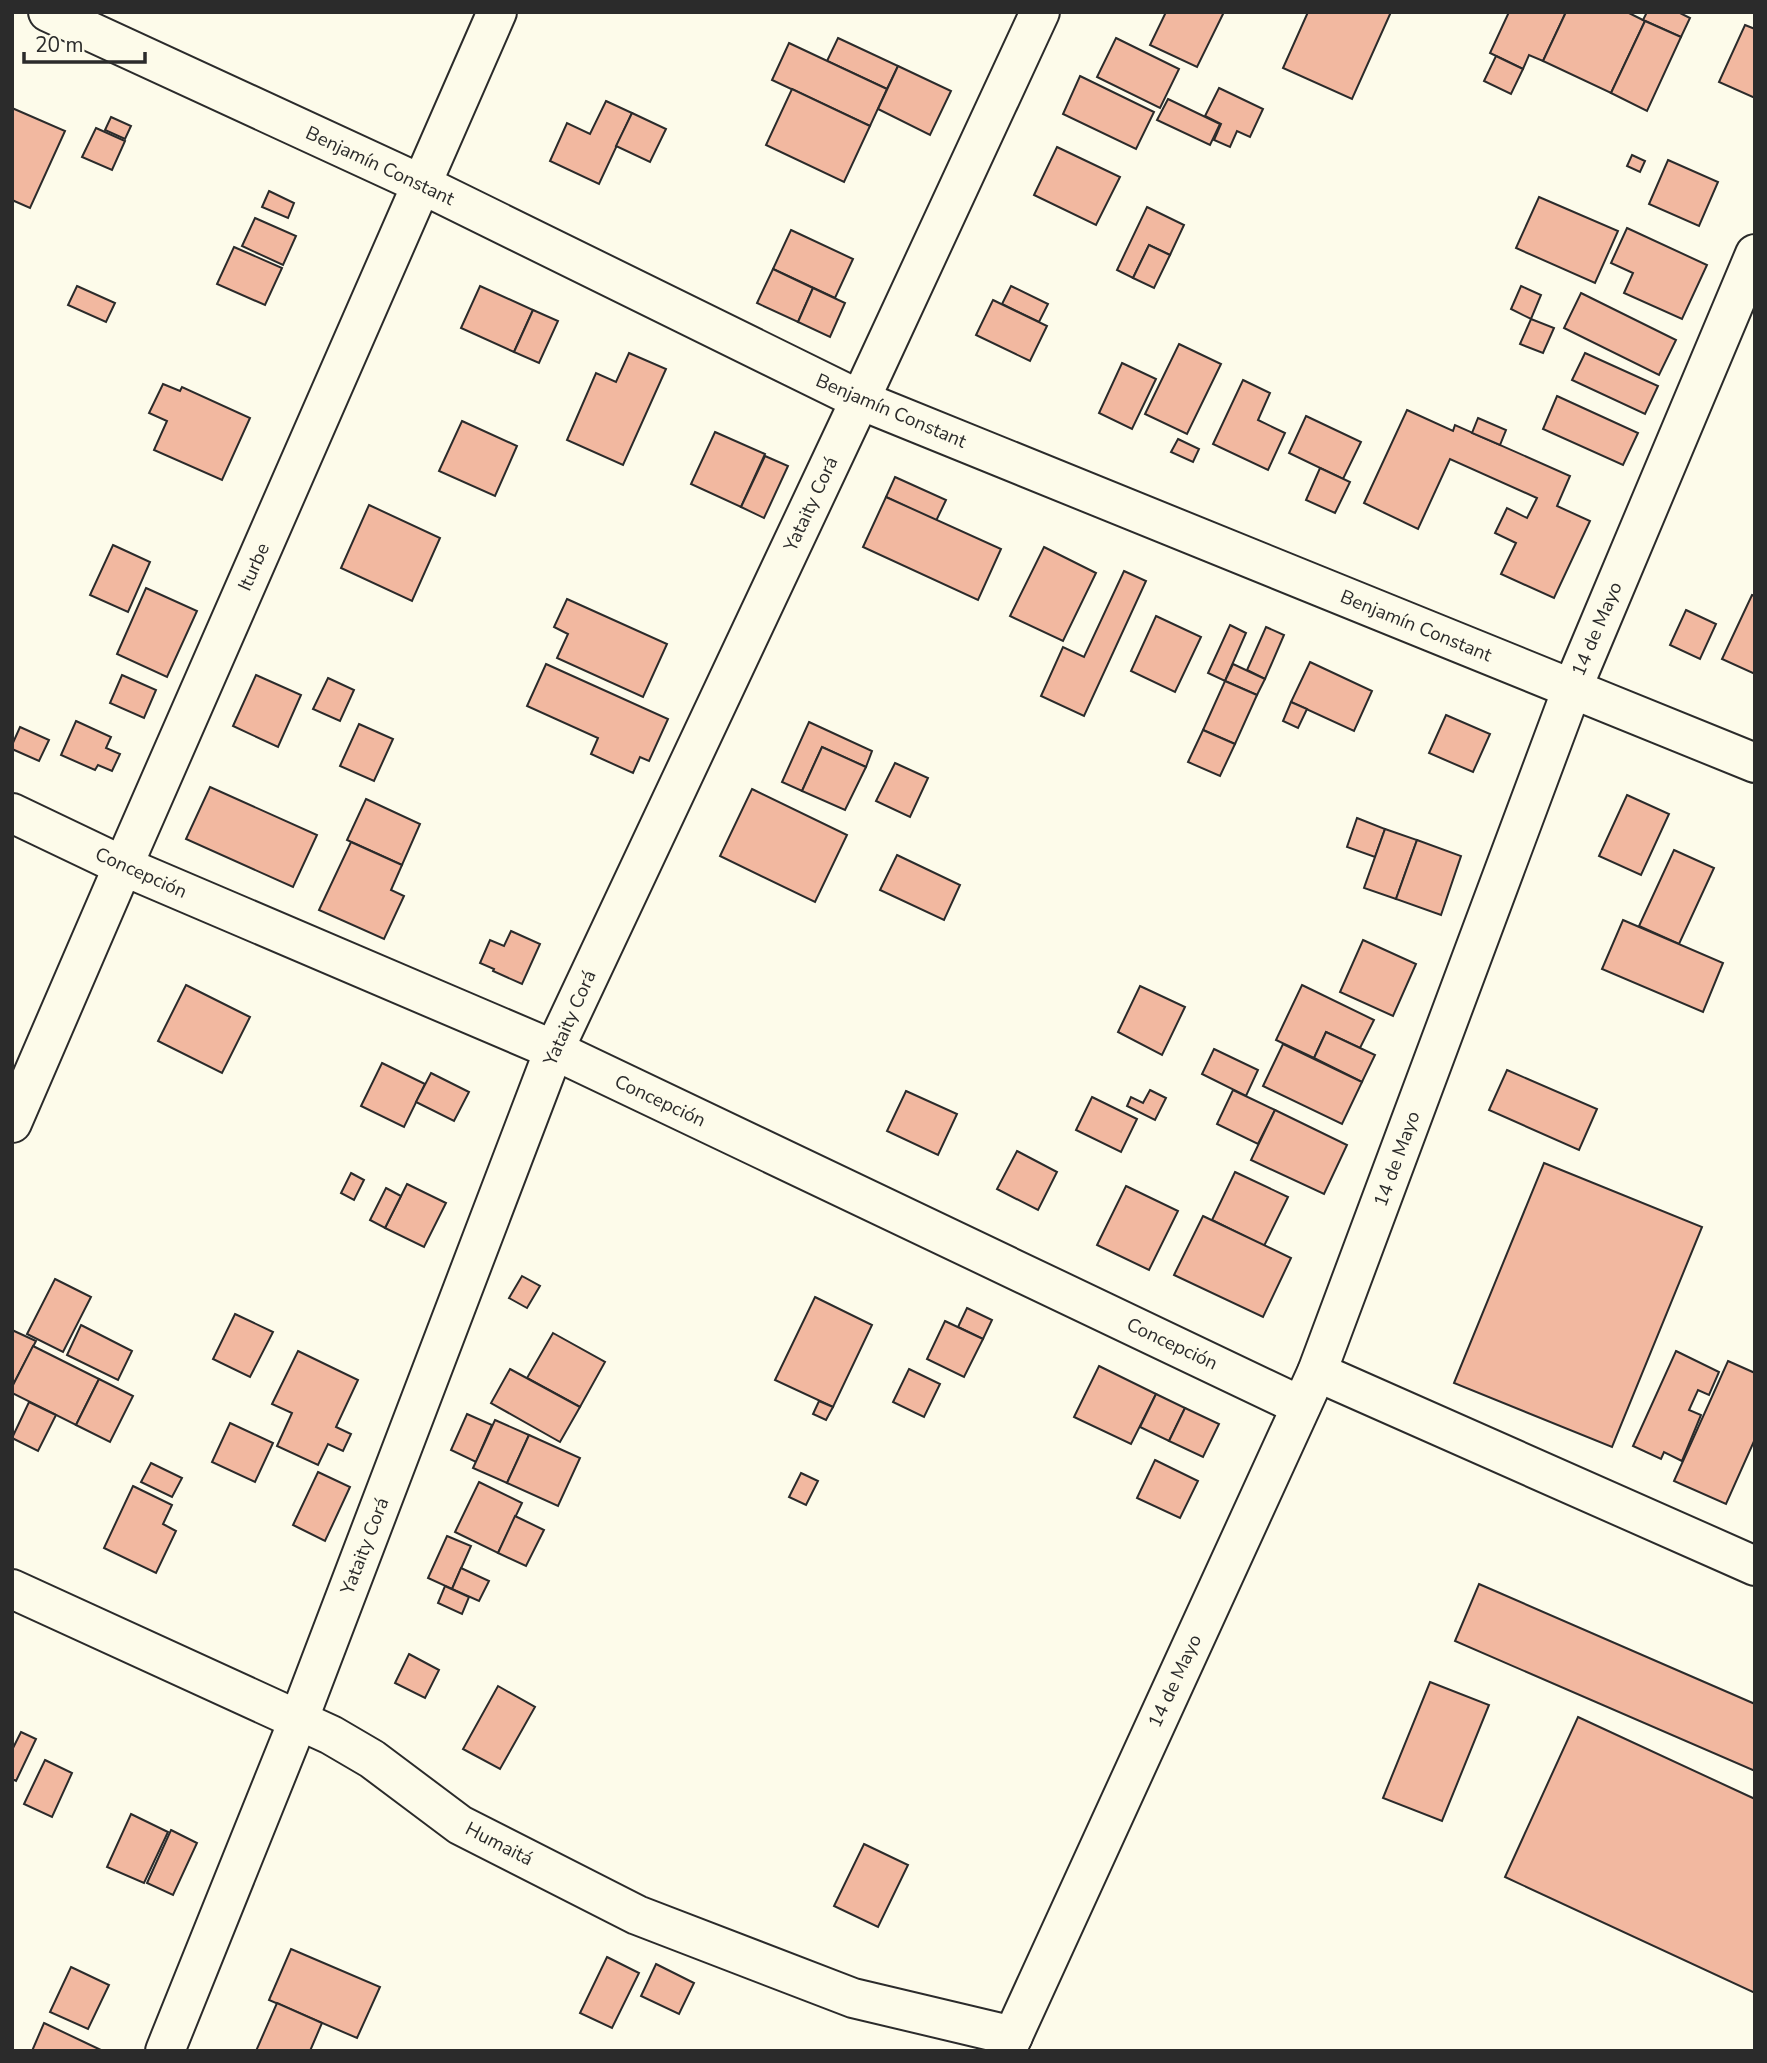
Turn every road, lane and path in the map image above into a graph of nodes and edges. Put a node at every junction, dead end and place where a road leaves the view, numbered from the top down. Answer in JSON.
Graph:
{"nodes":[{"id":1,"x":48,"y":12,"type":"edge"},
{"id":2,"x":497,"y":12,"type":"edge"},
{"id":3,"x":1040,"y":12,"type":"edge"},
{"id":4,"x":421,"y":184,"type":"junction"},
{"id":5,"x":1755,"y":254,"type":"edge"},
{"id":6,"x":860,"y":400,"type":"junction"},
{"id":7,"x":1572,"y":689,"type":"junction"},
{"id":8,"x":1755,"y":763,"type":"edge"},
{"id":9,"x":12,"y":813,"type":"edge"},
{"id":10,"x":123,"y":866,"type":"junction"},
{"id":11,"x":554,"y":1050,"type":"junction"},
{"id":12,"x":12,"y":1123,"type":"edge"},
{"id":13,"x":1317,"y":1372,"type":"junction"},
{"id":14,"x":1301,"y":1406,"type":"junction"},
{"id":15,"x":1755,"y":1566,"type":"edge"},
{"id":16,"x":12,"y":1589,"type":"edge"},
{"id":17,"x":298,"y":1721,"type":"junction"},
{"id":18,"x":1010,"y":2043,"type":"edge"},
{"id":19,"x":165,"y":2051,"type":"edge"}],
"edges":[{"from":1,"to":4,"type":"street","name":"Benjamín Constant"},
{"from":2,"to":4,"type":"street","name":"Iturbe"},
{"from":3,"to":6,"type":"street","name":"Yataity Corá"},
{"from":4,"to":6,"type":"street","name":"Benjamín Constant"},
{"from":4,"to":10,"type":"street","name":"Iturbe"},
{"from":5,"to":7,"type":"street","name":"14 de Mayo"},
{"from":6,"to":7,"type":"street","name":"Benjamín Constant"},
{"from":6,"to":11,"type":"street","name":"Yataity Corá"},
{"from":7,"to":8,"type":"street","name":"Benjamín Constant"},
{"from":7,"to":13,"type":"street","name":"14 de Mayo"},
{"from":9,"to":10,"type":"street","name":"Concepción"},
{"from":10,"to":11,"type":"street","name":"Concepción"},
{"from":10,"to":12,"type":"street","name":"Iturbe"},
{"from":11,"to":14,"type":"street","name":"Concepción"},
{"from":11,"to":17,"type":"street","name":"Yataity Corá"},
{"from":13,"to":14,"type":"street","name":"14 de Mayo"},
{"from":13,"to":15,"type":"street"},
{"from":14,"to":18,"type":"street","name":"14 de Mayo"},
{"from":16,"to":17,"type":"street","name":"Humaitá"},
{"from":17,"to":18,"type":"street","name":"Humaitá"},
{"from":17,"to":19,"type":"street","name":"Yataity Corá"}]}
